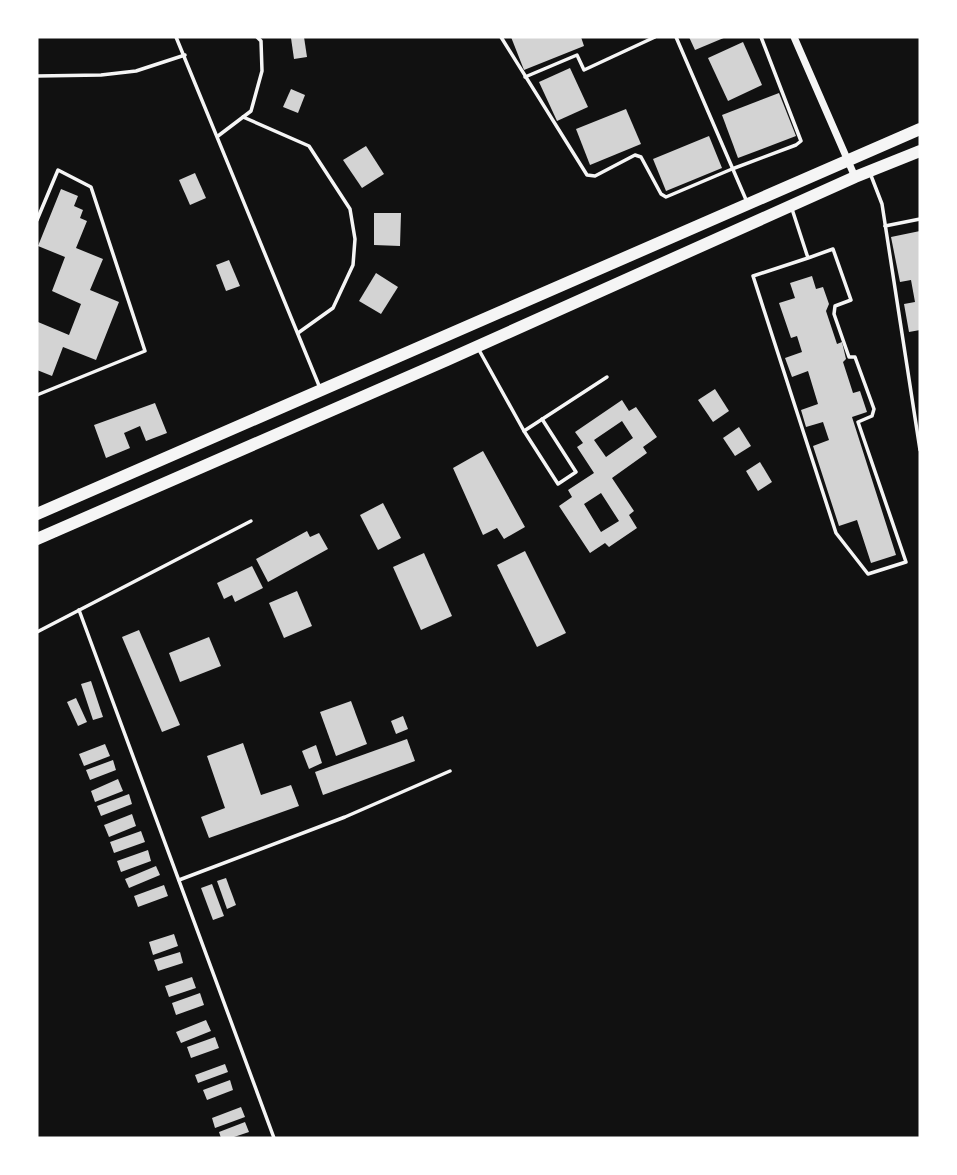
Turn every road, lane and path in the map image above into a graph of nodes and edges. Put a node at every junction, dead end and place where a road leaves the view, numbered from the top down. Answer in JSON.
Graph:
{"nodes":[{"id":1,"x":176,"y":37,"type":"edge"},
{"id":2,"x":257,"y":37,"type":"edge"},
{"id":3,"x":501,"y":37,"type":"edge"},
{"id":4,"x":655,"y":37,"type":"edge"},
{"id":5,"x":676,"y":37,"type":"edge"},
{"id":6,"x":761,"y":37,"type":"edge"},
{"id":7,"x":794,"y":37,"type":"edge"},
{"id":8,"x":185,"y":55,"type":"junction"},
{"id":9,"x":37,"y":76,"type":"edge"},
{"id":10,"x":525,"y":77,"type":"junction"},
{"id":11,"x":243,"y":117,"type":"junction"},
{"id":12,"x":920,"y":129,"type":"edge"},
{"id":13,"x":218,"y":136,"type":"junction"},
{"id":14,"x":920,"y":151,"type":"edge"},
{"id":15,"x":848,"y":160,"type":"junction"},
{"id":16,"x":732,"y":169,"type":"junction"},
{"id":17,"x":869,"y":172,"type":"junction"},
{"id":18,"x":855,"y":177,"type":"junction"},
{"id":19,"x":748,"y":205,"type":"junction"},
{"id":20,"x":791,"y":207,"type":"junction"},
{"id":21,"x":920,"y":219,"type":"edge"},
{"id":22,"x":37,"y":220,"type":"edge"},
{"id":23,"x":885,"y":226,"type":"junction"},
{"id":24,"x":808,"y":258,"type":"junction"},
{"id":25,"x":298,"y":333,"type":"junction"},
{"id":26,"x":477,"y":346,"type":"junction"},
{"id":27,"x":607,"y":377,"type":"dead end"},
{"id":28,"x":321,"y":391,"type":"junction"},
{"id":29,"x":37,"y":395,"type":"edge"},
{"id":30,"x":542,"y":419,"type":"junction"},
{"id":31,"x":524,"y":431,"type":"junction"},
{"id":32,"x":920,"y":450,"type":"edge"},
{"id":33,"x":37,"y":514,"type":"edge"},
{"id":34,"x":251,"y":521,"type":"dead end"},
{"id":35,"x":37,"y":539,"type":"edge"},
{"id":36,"x":79,"y":610,"type":"junction"},
{"id":37,"x":37,"y":632,"type":"edge"},
{"id":38,"x":450,"y":771,"type":"dead end"},
{"id":39,"x":178,"y":880,"type":"junction"},
{"id":40,"x":274,"y":1138,"type":"edge"}],
"edges":[{"from":1,"to":8,"type":"lane"},
{"from":2,"to":11,"type":"lane"},
{"from":3,"to":10,"type":"lane"},
{"from":4,"to":10,"type":"lane"},
{"from":5,"to":16,"type":"lane"},
{"from":6,"to":16,"type":"lane"},
{"from":7,"to":15,"type":"street"},
{"from":8,"to":9,"type":"lane"},
{"from":8,"to":13,"type":"lane"},
{"from":10,"to":16,"type":"lane"},
{"from":11,"to":13,"type":"lane"},
{"from":11,"to":25,"type":"lane"},
{"from":12,"to":15,"type":"main road"},
{"from":13,"to":25,"type":"lane"},
{"from":14,"to":17,"type":"main road"},
{"from":15,"to":18,"type":"street"},
{"from":15,"to":19,"type":"main road"},
{"from":16,"to":19,"type":"lane"},
{"from":17,"to":18,"type":"main road"},
{"from":17,"to":23,"type":"lane"},
{"from":18,"to":20,"type":"main road"},
{"from":19,"to":28,"type":"main road"},
{"from":20,"to":24,"type":"lane"},
{"from":20,"to":26,"type":"main road"},
{"from":21,"to":23,"type":"lane"},
{"from":22,"to":29,"type":"lane"},
{"from":23,"to":32,"type":"lane"},
{"from":24,"to":24,"type":"lane"},
{"from":25,"to":28,"type":"lane"},
{"from":26,"to":31,"type":"lane"},
{"from":26,"to":35,"type":"main road"},
{"from":27,"to":30,"type":"lane"},
{"from":28,"to":33,"type":"main road"},
{"from":30,"to":31,"type":"lane"},
{"from":30,"to":31,"type":"lane"},
{"from":34,"to":36,"type":"lane"},
{"from":36,"to":37,"type":"lane"},
{"from":36,"to":39,"type":"lane"},
{"from":38,"to":39,"type":"lane"},
{"from":39,"to":40,"type":"lane"}]}
